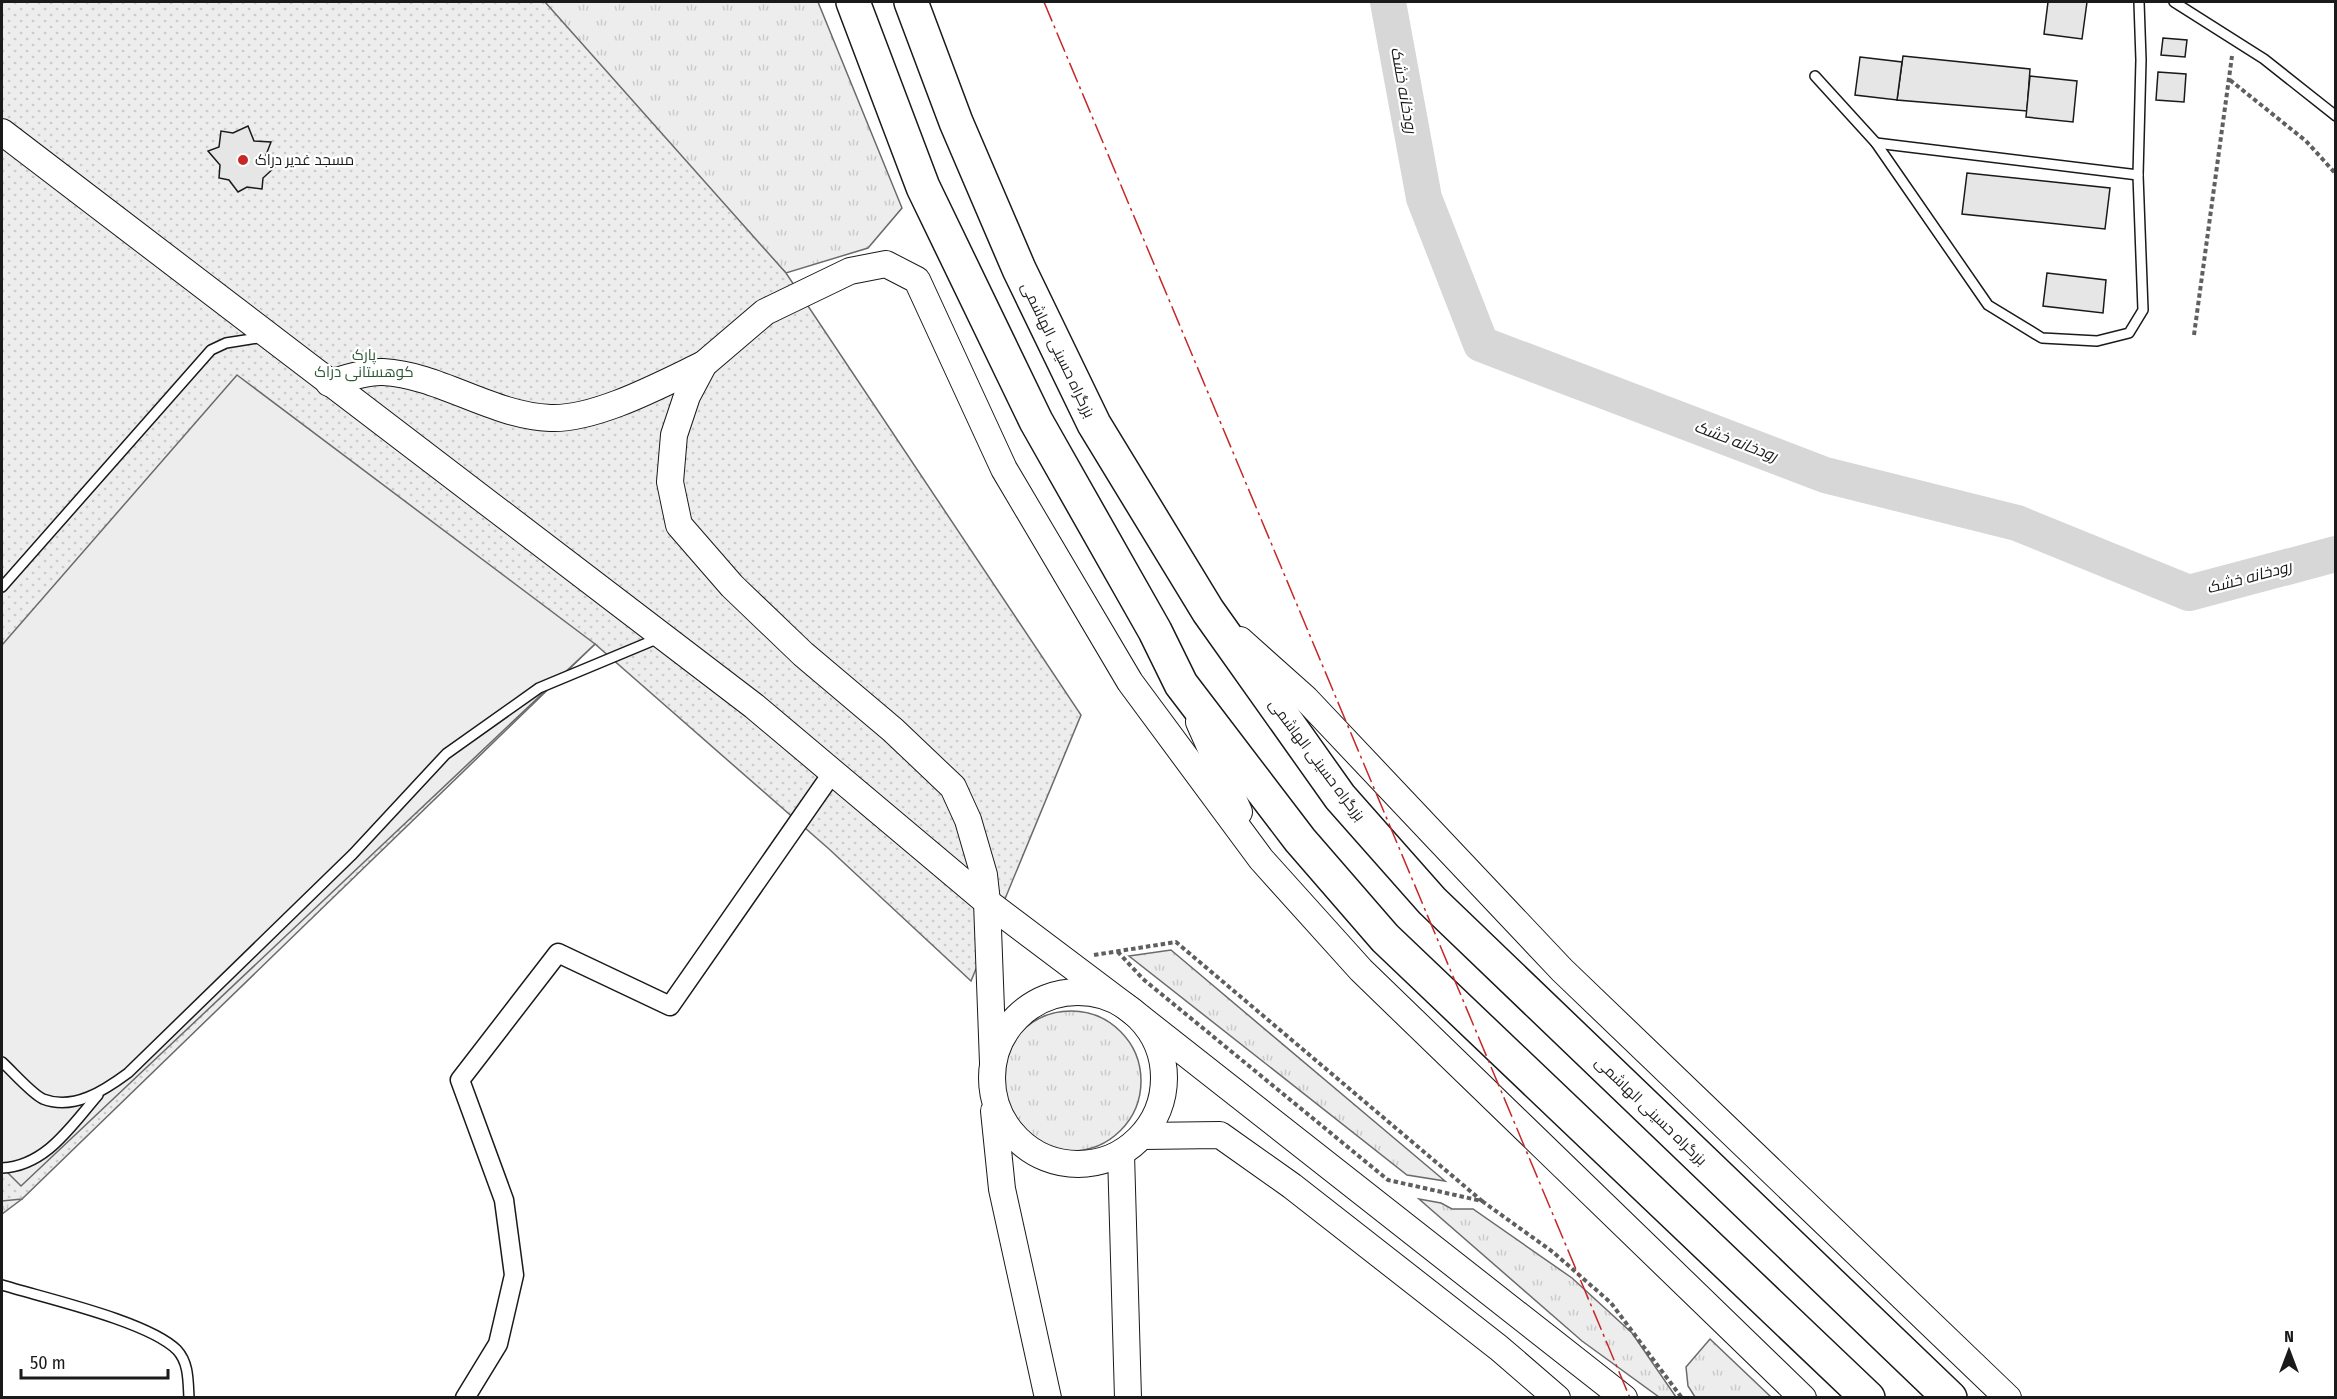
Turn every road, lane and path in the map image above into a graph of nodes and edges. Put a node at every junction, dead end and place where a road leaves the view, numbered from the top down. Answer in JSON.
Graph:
{"nodes":[{"id":1,"x":853,"y":2,"type":"edge"},
{"id":2,"x":911,"y":2,"type":"edge"},
{"id":3,"x":2139,"y":2,"type":"edge"},
{"id":4,"x":2174,"y":2,"type":"edge"},
{"id":5,"x":2235,"y":40,"type":"junction"},
{"id":6,"x":1815,"y":76,"type":"dead end"},
{"id":7,"x":2229,"y":79,"type":"junction"},
{"id":8,"x":2336,"y":116,"type":"edge"},
{"id":9,"x":2,"y":132,"type":"edge"},
{"id":10,"x":1876,"y":143,"type":"junction"},
{"id":11,"x":2336,"y":174,"type":"edge"},
{"id":12,"x":2138,"y":175,"type":"junction"},
{"id":13,"x":2194,"y":335,"type":"dead end"},
{"id":14,"x":272,"y":336,"type":"junction"},
{"id":15,"x":704,"y":364,"type":"junction"},
{"id":16,"x":329,"y":383,"type":"junction"},
{"id":17,"x":2,"y":587,"type":"edge"},
{"id":18,"x":1208,"y":611,"type":"junction"},
{"id":19,"x":663,"y":636,"type":"junction"},
{"id":20,"x":1181,"y":684,"type":"junction"},
{"id":21,"x":833,"y":772,"type":"junction"},
{"id":22,"x":1261,"y":859,"type":"junction"},
{"id":23,"x":987,"y":902,"type":"junction"},
{"id":24,"x":1117,"y":951,"type":"junction"},
{"id":25,"x":1063,"y":959,"type":"junction"},
{"id":26,"x":1133,"y":1012,"type":"junction"},
{"id":27,"x":2,"y":1062,"type":"edge"},
{"id":28,"x":993,"y":1063,"type":"junction"},
{"id":29,"x":992,"y":1092,"type":"junction"},
{"id":30,"x":99,"y":1095,"type":"junction"},
{"id":31,"x":1143,"y":1136,"type":"junction"},
{"id":32,"x":1121,"y":1154,"type":"junction"},
{"id":33,"x":1317,"y":1156,"type":"junction"},
{"id":34,"x":2,"y":1168,"type":"edge"},
{"id":35,"x":1293,"y":1186,"type":"junction"},
{"id":36,"x":1482,"y":1201,"type":"junction"},
{"id":37,"x":2,"y":1285,"type":"edge"},
{"id":38,"x":189,"y":1398,"type":"edge"},
{"id":39,"x":465,"y":1398,"type":"edge"},
{"id":40,"x":1048,"y":1398,"type":"edge"},
{"id":41,"x":1128,"y":1398,"type":"edge"},
{"id":42,"x":1557,"y":1398,"type":"edge"},
{"id":43,"x":1624,"y":1398,"type":"edge"},
{"id":44,"x":1682,"y":1398,"type":"edge"},
{"id":45,"x":1803,"y":1398,"type":"edge"},
{"id":46,"x":1868,"y":1398,"type":"edge"},
{"id":47,"x":1950,"y":1398,"type":"edge"},
{"id":48,"x":2008,"y":1398,"type":"edge"}],
"edges":[{"from":1,"to":20,"type":"highway"},
{"from":2,"to":18,"type":"highway","name":"بزرگراه حسینی الهاشمی"},
{"from":3,"to":12,"type":"lane"},
{"from":4,"to":5,"type":"lane"},
{"from":5,"to":7,"type":"path"},
{"from":5,"to":8,"type":"lane"},
{"from":6,"to":10,"type":"lane"},
{"from":7,"to":11,"type":"path"},
{"from":7,"to":13,"type":"path"},
{"from":9,"to":14,"type":"street"},
{"from":10,"to":12,"type":"lane"},
{"from":10,"to":12,"type":"lane"},
{"from":14,"to":16,"type":"street"},
{"from":14,"to":17,"type":"lane"},
{"from":15,"to":16,"type":"street"},
{"from":15,"to":22,"type":"street"},
{"from":15,"to":23,"type":"street"},
{"from":16,"to":19,"type":"street"},
{"from":18,"to":47,"type":"highway","name":"بزرگراه حسینی الهاشمی"},
{"from":18,"to":48,"type":"street"},
{"from":19,"to":21,"type":"street"},
{"from":19,"to":30,"type":"lane"},
{"from":20,"to":22,"type":"street"},
{"from":20,"to":46,"type":"highway"},
{"from":21,"to":23,"type":"street"},
{"from":21,"to":39,"type":"street"},
{"from":22,"to":45,"type":"street"},
{"from":23,"to":25,"type":"street"},
{"from":23,"to":28,"type":"street"},
{"from":24,"to":25,"type":"path"},
{"from":24,"to":36,"type":"path"},
{"from":24,"to":36,"type":"path"},
{"from":25,"to":26,"type":"street"},
{"from":26,"to":28,"type":"street"},
{"from":26,"to":31,"type":"street"},
{"from":26,"to":33,"type":"street"},
{"from":27,"to":30,"type":"lane"},
{"from":28,"to":29,"type":"street"},
{"from":29,"to":32,"type":"street"},
{"from":29,"to":40,"type":"street"},
{"from":30,"to":34,"type":"lane"},
{"from":31,"to":32,"type":"street"},
{"from":31,"to":35,"type":"street"},
{"from":32,"to":41,"type":"street"},
{"from":33,"to":35,"type":"street"},
{"from":33,"to":43,"type":"street"},
{"from":35,"to":42,"type":"street"},
{"from":36,"to":44,"type":"path"},
{"from":37,"to":38,"type":"lane"}]}
